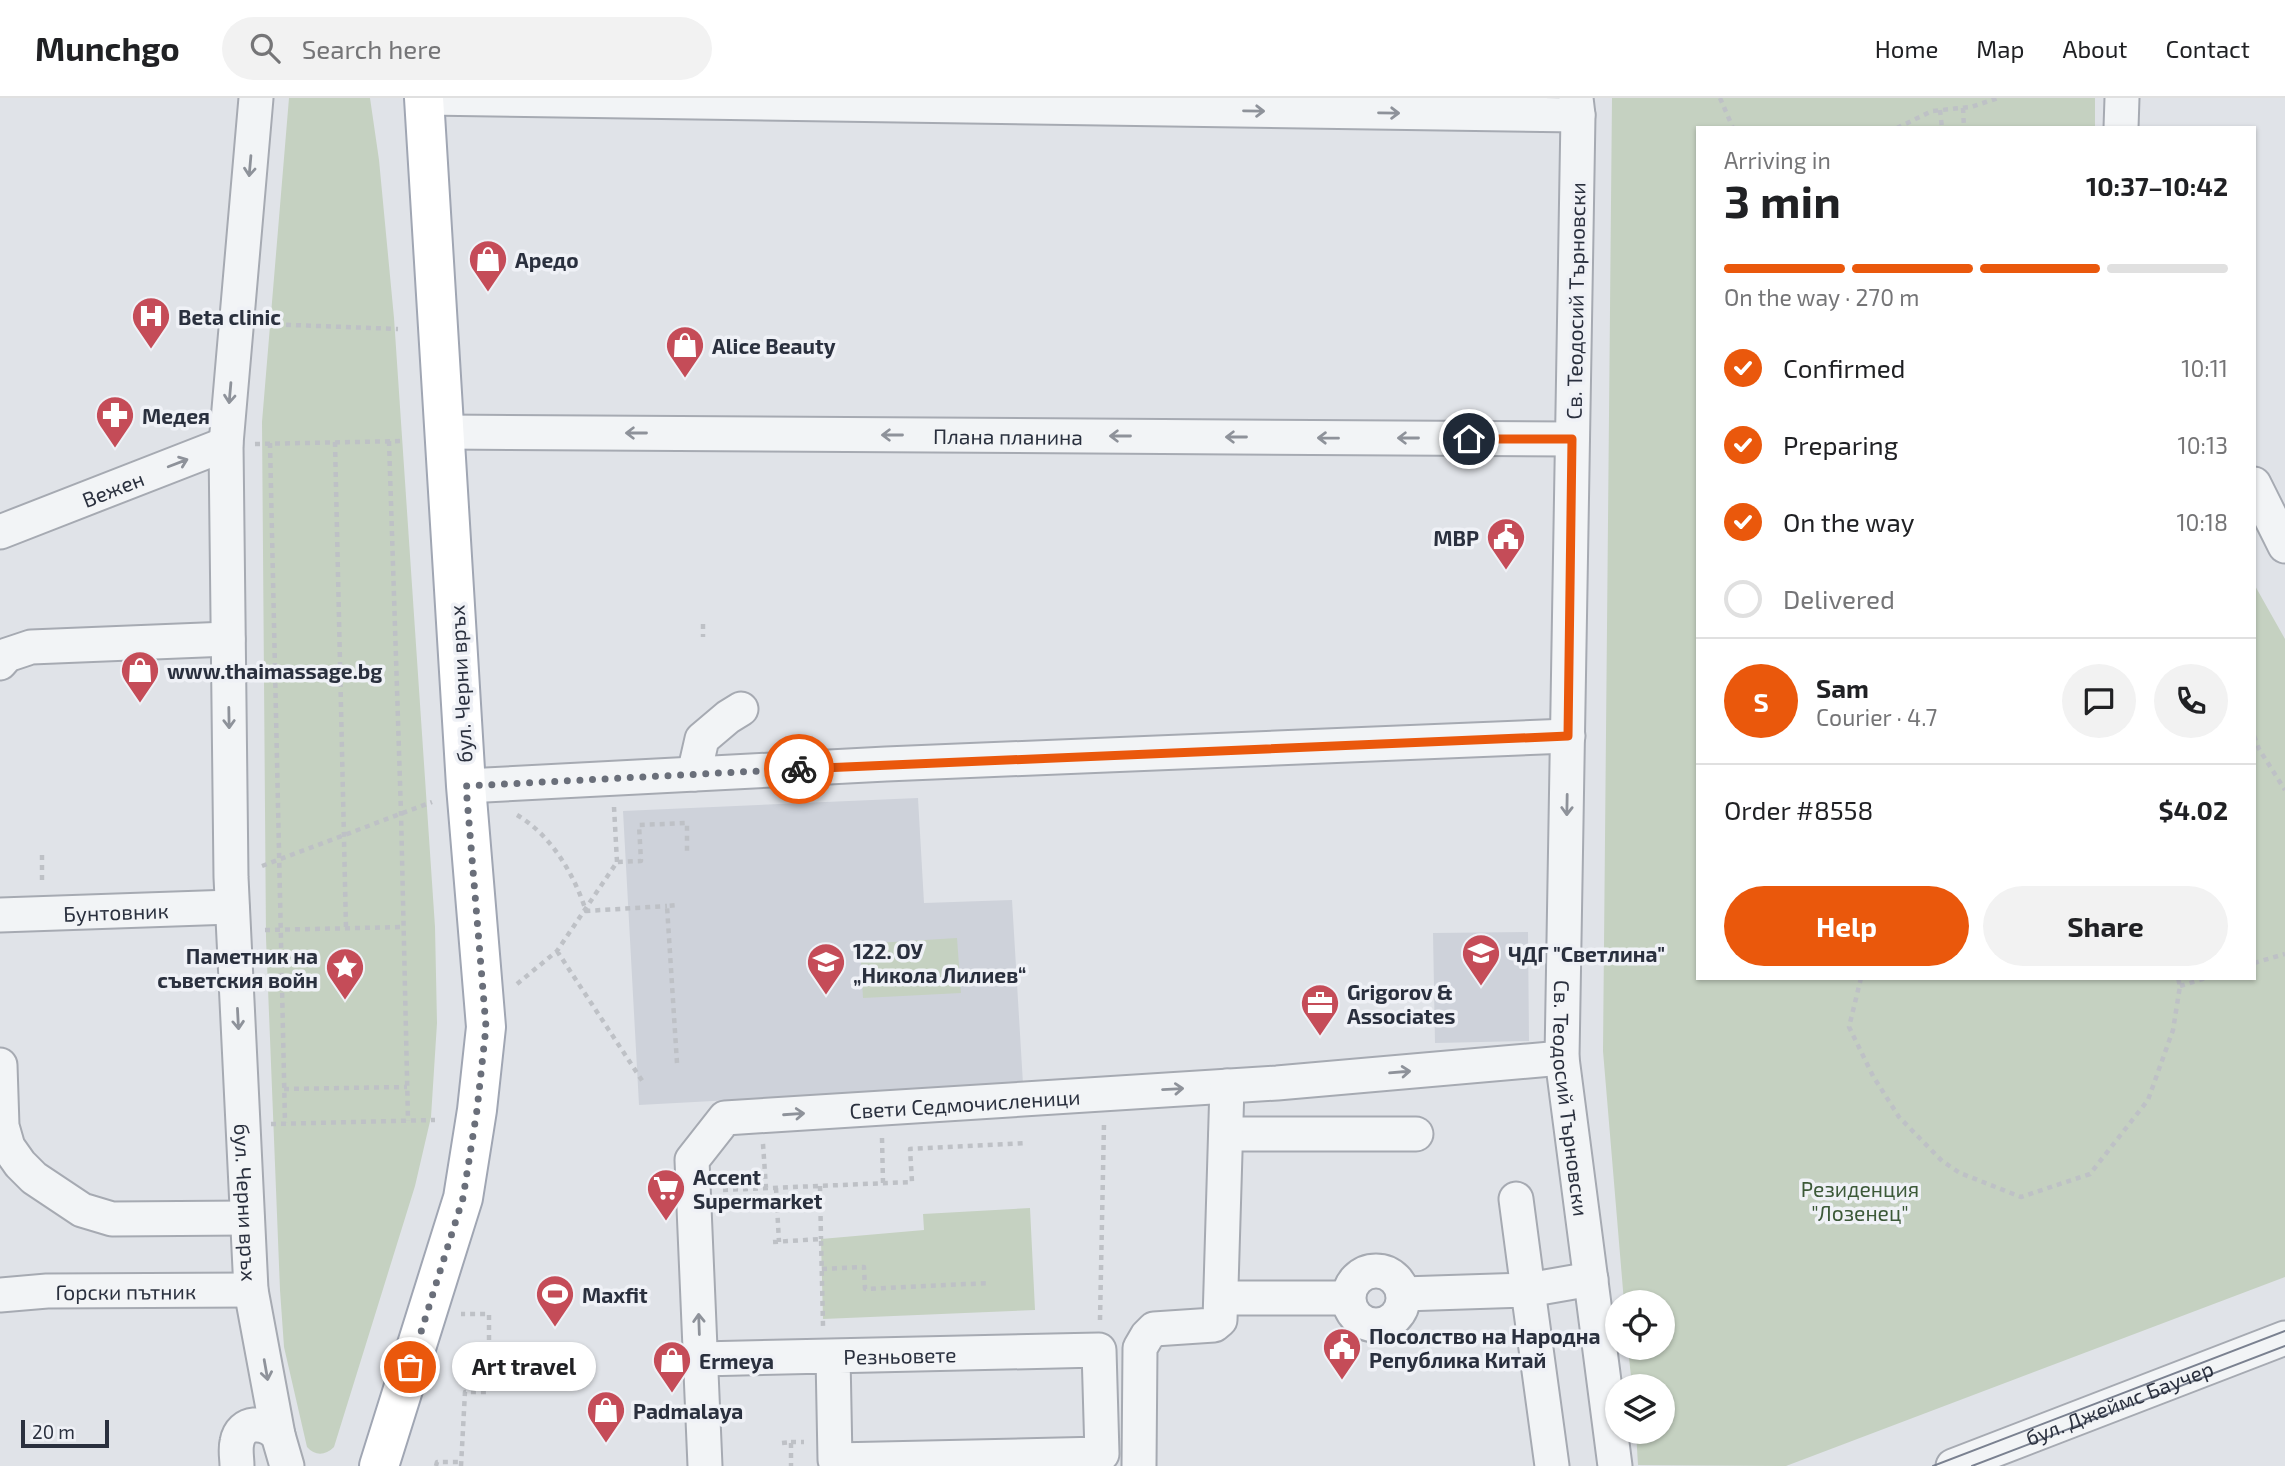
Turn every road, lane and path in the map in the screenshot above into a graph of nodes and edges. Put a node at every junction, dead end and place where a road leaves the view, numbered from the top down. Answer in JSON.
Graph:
{"nodes":[{"id":1,"x":256,"y":98,"type":"edge"},
{"id":2,"x":425,"y":98,"type":"edge"},
{"id":3,"x":1720,"y":98,"type":"edge"},
{"id":4,"x":1998,"y":98,"type":"edge"},
{"id":5,"x":2122,"y":98,"type":"edge"},
{"id":6,"x":1577,"y":107,"type":"edge"},
{"id":7,"x":1963,"y":108,"type":"junction"},
{"id":8,"x":1940,"y":110,"type":"junction"},
{"id":9,"x":1732,"y":126,"type":"edge"},
{"id":10,"x":1900,"y":126,"type":"edge"},
{"id":11,"x":1942,"y":126,"type":"edge"},
{"id":12,"x":1965,"y":126,"type":"edge"},
{"id":13,"x":2121,"y":126,"type":"edge"},
{"id":14,"x":236,"y":323,"type":"junction"},
{"id":15,"x":398,"y":329,"type":"dead end"},
{"id":16,"x":444,"y":432,"type":"junction"},
{"id":17,"x":1572,"y":439,"type":"junction"},
{"id":18,"x":405,"y":440,"type":"dead end"},
{"id":19,"x":389,"y":441,"type":"junction"},
{"id":20,"x":335,"y":442,"type":"junction"},
{"id":21,"x":270,"y":443,"type":"junction"},
{"id":22,"x":226,"y":444,"type":"junction"},
{"id":23,"x":2256,"y":488,"type":"edge"},
{"id":24,"x":0,"y":532,"type":"edge"},
{"id":25,"x":2284,"y":540,"type":"edge"},
{"id":26,"x":703,"y":624,"type":"dead end"},
{"id":27,"x":703,"y":637,"type":"dead end"},
{"id":28,"x":228,"y":639,"type":"junction"},
{"id":29,"x":0,"y":663,"type":"edge"},
{"id":30,"x":741,"y":709,"type":"dead end"},
{"id":31,"x":1568,"y":736,"type":"junction"},
{"id":32,"x":2256,"y":741,"type":"edge"},
{"id":33,"x":694,"y":774,"type":"junction"},
{"id":34,"x":466,"y":786,"type":"junction"},
{"id":35,"x":2285,"y":790,"type":"edge"},
{"id":36,"x":432,"y":802,"type":"dead end"},
{"id":37,"x":510,"y":810,"type":"dead end"},
{"id":38,"x":401,"y":813,"type":"junction"},
{"id":39,"x":344,"y":835,"type":"junction"},
{"id":40,"x":615,"y":837,"type":"dead end"},
{"id":41,"x":687,"y":854,"type":"dead end"},
{"id":42,"x":42,"y":855,"type":"dead end"},
{"id":43,"x":279,"y":859,"type":"junction"},
{"id":44,"x":617,"y":862,"type":"junction"},
{"id":45,"x":42,"y":890,"type":"dead end"},
{"id":46,"x":232,"y":905,"type":"junction"},
{"id":47,"x":678,"y":905,"type":"dead end"},
{"id":48,"x":667,"y":906,"type":"junction"},
{"id":49,"x":586,"y":911,"type":"junction"},
{"id":50,"x":0,"y":915,"type":"edge"},
{"id":51,"x":404,"y":927,"type":"junction"},
{"id":52,"x":346,"y":928,"type":"junction"},
{"id":53,"x":281,"y":929,"type":"junction"},
{"id":54,"x":557,"y":951,"type":"junction"},
{"id":55,"x":2285,"y":954,"type":"edge"},
{"id":56,"x":2256,"y":962,"type":"edge"},
{"id":57,"x":1861,"y":980,"type":"edge"},
{"id":58,"x":2178,"y":980,"type":"edge"},
{"id":59,"x":2200,"y":980,"type":"edge"},
{"id":60,"x":516,"y":984,"type":"dead end"},
{"id":61,"x":2180,"y":986,"type":"junction"},
{"id":62,"x":1562,"y":1058,"type":"junction"},
{"id":63,"x":677,"y":1063,"type":"dead end"},
{"id":64,"x":0,"y":1065,"type":"edge"},
{"id":65,"x":643,"y":1083,"type":"dead end"},
{"id":66,"x":1227,"y":1086,"type":"junction"},
{"id":67,"x":407,"y":1087,"type":"junction"},
{"id":68,"x":284,"y":1089,"type":"junction"},
{"id":69,"x":1105,"y":1094,"type":"junction"},
{"id":70,"x":880,"y":1108,"type":"junction"},
{"id":71,"x":435,"y":1120,"type":"dead end"},
{"id":72,"x":408,"y":1121,"type":"junction"},
{"id":73,"x":285,"y":1123,"type":"junction"},
{"id":74,"x":243,"y":1124,"type":"junction"},
{"id":75,"x":1226,"y":1135,"type":"junction"},
{"id":76,"x":1416,"y":1135,"type":"dead end"},
{"id":77,"x":1026,"y":1143,"type":"dead end"},
{"id":78,"x":764,"y":1144,"type":"dead end"},
{"id":79,"x":883,"y":1183,"type":"junction"},
{"id":80,"x":820,"y":1186,"type":"junction"},
{"id":81,"x":766,"y":1188,"type":"junction"},
{"id":82,"x":776,"y":1188,"type":"junction"},
{"id":83,"x":693,"y":1192,"type":"junction"},
{"id":84,"x":1516,"y":1199,"type":"dead end"},
{"id":85,"x":247,"y":1218,"type":"junction"},
{"id":86,"x":821,"y":1239,"type":"junction"},
{"id":87,"x":822,"y":1269,"type":"junction"},
{"id":88,"x":1591,"y":1279,"type":"junction"},
{"id":89,"x":989,"y":1283,"type":"dead end"},
{"id":90,"x":251,"y":1290,"type":"junction"},
{"id":91,"x":1528,"y":1290,"type":"junction"},
{"id":92,"x":0,"y":1295,"type":"edge"},
{"id":93,"x":1222,"y":1298,"type":"junction"},
{"id":94,"x":460,"y":1314,"type":"dead end"},
{"id":95,"x":2285,"y":1338,"type":"edge"},
{"id":96,"x":1099,"y":1350,"type":"junction"},
{"id":97,"x":827,"y":1356,"type":"junction"},
{"id":98,"x":700,"y":1359,"type":"junction"},
{"id":99,"x":278,"y":1435,"type":"junction"},
{"id":100,"x":782,"y":1443,"type":"dead end"},
{"id":101,"x":462,"y":1464,"type":"edge"},
{"id":102,"x":237,"y":1466,"type":"edge"},
{"id":103,"x":287,"y":1466,"type":"edge"},
{"id":104,"x":379,"y":1466,"type":"edge"},
{"id":105,"x":436,"y":1466,"type":"edge"},
{"id":106,"x":705,"y":1466,"type":"edge"},
{"id":107,"x":791,"y":1466,"type":"edge"},
{"id":108,"x":1139,"y":1466,"type":"edge"},
{"id":109,"x":1552,"y":1466,"type":"edge"},
{"id":110,"x":1615,"y":1466,"type":"edge"},
{"id":111,"x":1953,"y":1466,"type":"edge"}],
"edges":[{"from":1,"to":14,"type":"street","name":"бул. Черни връх","one_way":true},
{"from":2,"to":6,"type":"street","one_way":true},
{"from":2,"to":16,"type":"main road","name":"бул. Черни връх"},
{"from":3,"to":9,"type":"path"},
{"from":4,"to":7,"type":"path"},
{"from":5,"to":13,"type":"street"},
{"from":6,"to":17,"type":"street","name":"Св. Теодосий Търновски"},
{"from":7,"to":8,"type":"path"},
{"from":7,"to":12,"type":"path"},
{"from":8,"to":10,"type":"path"},
{"from":8,"to":11,"type":"path"},
{"from":14,"to":15,"type":"path"},
{"from":14,"to":22,"type":"street","name":"бул. Черни връх","one_way":true},
{"from":17,"to":16,"type":"street","name":"Плана планина","one_way":true},
{"from":16,"to":34,"type":"main road","name":"бул. Черни връх"},
{"from":17,"to":31,"type":"street","name":"Св. Теодосий Търновски"},
{"from":18,"to":19,"type":"path"},
{"from":19,"to":20,"type":"path"},
{"from":19,"to":38,"type":"path"},
{"from":20,"to":21,"type":"path"},
{"from":20,"to":39,"type":"path"},
{"from":21,"to":22,"type":"path"},
{"from":21,"to":43,"type":"path"},
{"from":24,"to":22,"type":"street","name":"Вежен","one_way":true},
{"from":22,"to":28,"type":"street","name":"бул. Черни връх"},
{"from":23,"to":25,"type":"street"},
{"from":26,"to":27,"type":"path"},
{"from":28,"to":29,"type":"street"},
{"from":28,"to":46,"type":"street","name":"бул. Черни връх","one_way":true},
{"from":30,"to":33,"type":"street"},
{"from":31,"to":33,"type":"street"},
{"from":31,"to":62,"type":"street","name":"Св. Теодосий Търновски","one_way":true},
{"from":32,"to":35,"type":"path"},
{"from":33,"to":34,"type":"street"},
{"from":34,"to":104,"type":"main road","name":"бул. Черни връх"},
{"from":36,"to":38,"type":"path"},
{"from":37,"to":49,"type":"path"},
{"from":38,"to":39,"type":"path"},
{"from":38,"to":51,"type":"path"},
{"from":39,"to":43,"type":"path"},
{"from":39,"to":52,"type":"path"},
{"from":40,"to":44,"type":"path"},
{"from":41,"to":44,"type":"path"},
{"from":42,"to":45,"type":"path"},
{"from":43,"to":46,"type":"path"},
{"from":43,"to":53,"type":"path"},
{"from":44,"to":49,"type":"path"},
{"from":46,"to":50,"type":"street","name":"Бунтовник"},
{"from":46,"to":53,"type":"path"},
{"from":46,"to":74,"type":"street","name":"бул. Черни връх","one_way":true},
{"from":47,"to":48,"type":"path"},
{"from":48,"to":49,"type":"path"},
{"from":48,"to":63,"type":"path"},
{"from":49,"to":54,"type":"path"},
{"from":51,"to":52,"type":"path"},
{"from":51,"to":67,"type":"path"},
{"from":52,"to":53,"type":"path"},
{"from":53,"to":68,"type":"path"},
{"from":54,"to":60,"type":"path"},
{"from":54,"to":65,"type":"path"},
{"from":55,"to":56,"type":"path"},
{"from":57,"to":61,"type":"path"},
{"from":58,"to":61,"type":"path"},
{"from":59,"to":61,"type":"path"},
{"from":66,"to":62,"type":"street","name":"Свети Седмочисленици","one_way":true},
{"from":62,"to":88,"type":"street","name":"Св. Теодосий Търновски"},
{"from":64,"to":85,"type":"street"},
{"from":69,"to":66,"type":"street","name":"Свети Седмочисленици","one_way":true},
{"from":66,"to":75,"type":"street"},
{"from":67,"to":68,"type":"path"},
{"from":67,"to":72,"type":"path"},
{"from":68,"to":73,"type":"path"},
{"from":69,"to":70,"type":"street","name":"Свети Седмочисленици"},
{"from":69,"to":96,"type":"path"},
{"from":70,"to":79,"type":"path"},
{"from":83,"to":70,"type":"street","name":"Свети Седмочисленици","one_way":true},
{"from":71,"to":72,"type":"path"},
{"from":72,"to":73,"type":"path"},
{"from":73,"to":74,"type":"path"},
{"from":74,"to":85,"type":"street","name":"бул. Черни връх"},
{"from":75,"to":76,"type":"street"},
{"from":75,"to":93,"type":"street"},
{"from":77,"to":79,"type":"path"},
{"from":78,"to":81,"type":"path"},
{"from":79,"to":80,"type":"path"},
{"from":80,"to":82,"type":"path"},
{"from":80,"to":86,"type":"path"},
{"from":81,"to":82,"type":"path"},
{"from":81,"to":83,"type":"path"},
{"from":82,"to":86,"type":"path"},
{"from":98,"to":83,"type":"street","name":"Свети Седмочисленици","one_way":true},
{"from":84,"to":91,"type":"street"},
{"from":85,"to":90,"type":"street","name":"бул. Черни връх"},
{"from":86,"to":87,"type":"path"},
{"from":87,"to":89,"type":"path"},
{"from":87,"to":97,"type":"path"},
{"from":88,"to":91,"type":"street"},
{"from":88,"to":110,"type":"street","name":"Св. Теодосий Търновски"},
{"from":90,"to":92,"type":"street","name":"Горски пътник"},
{"from":90,"to":99,"type":"street","name":"бул. Черни връх","one_way":true},
{"from":91,"to":93,"type":"street"},
{"from":91,"to":109,"type":"street"},
{"from":93,"to":108,"type":"street"},
{"from":94,"to":101,"type":"path"},
{"from":95,"to":111,"type":"street","name":"бул. Джеймс Баучер"},
{"from":96,"to":97,"type":"street","name":"Резньовете"},
{"from":96,"to":97,"type":"street"},
{"from":97,"to":98,"type":"street","name":"Резньовете"},
{"from":98,"to":106,"type":"street","name":"Свети Седмочисленици"},
{"from":99,"to":102,"type":"street"},
{"from":99,"to":103,"type":"street","name":"бул. Черни връх"},
{"from":100,"to":107,"type":"path"},
{"from":101,"to":105,"type":"path"}]}
